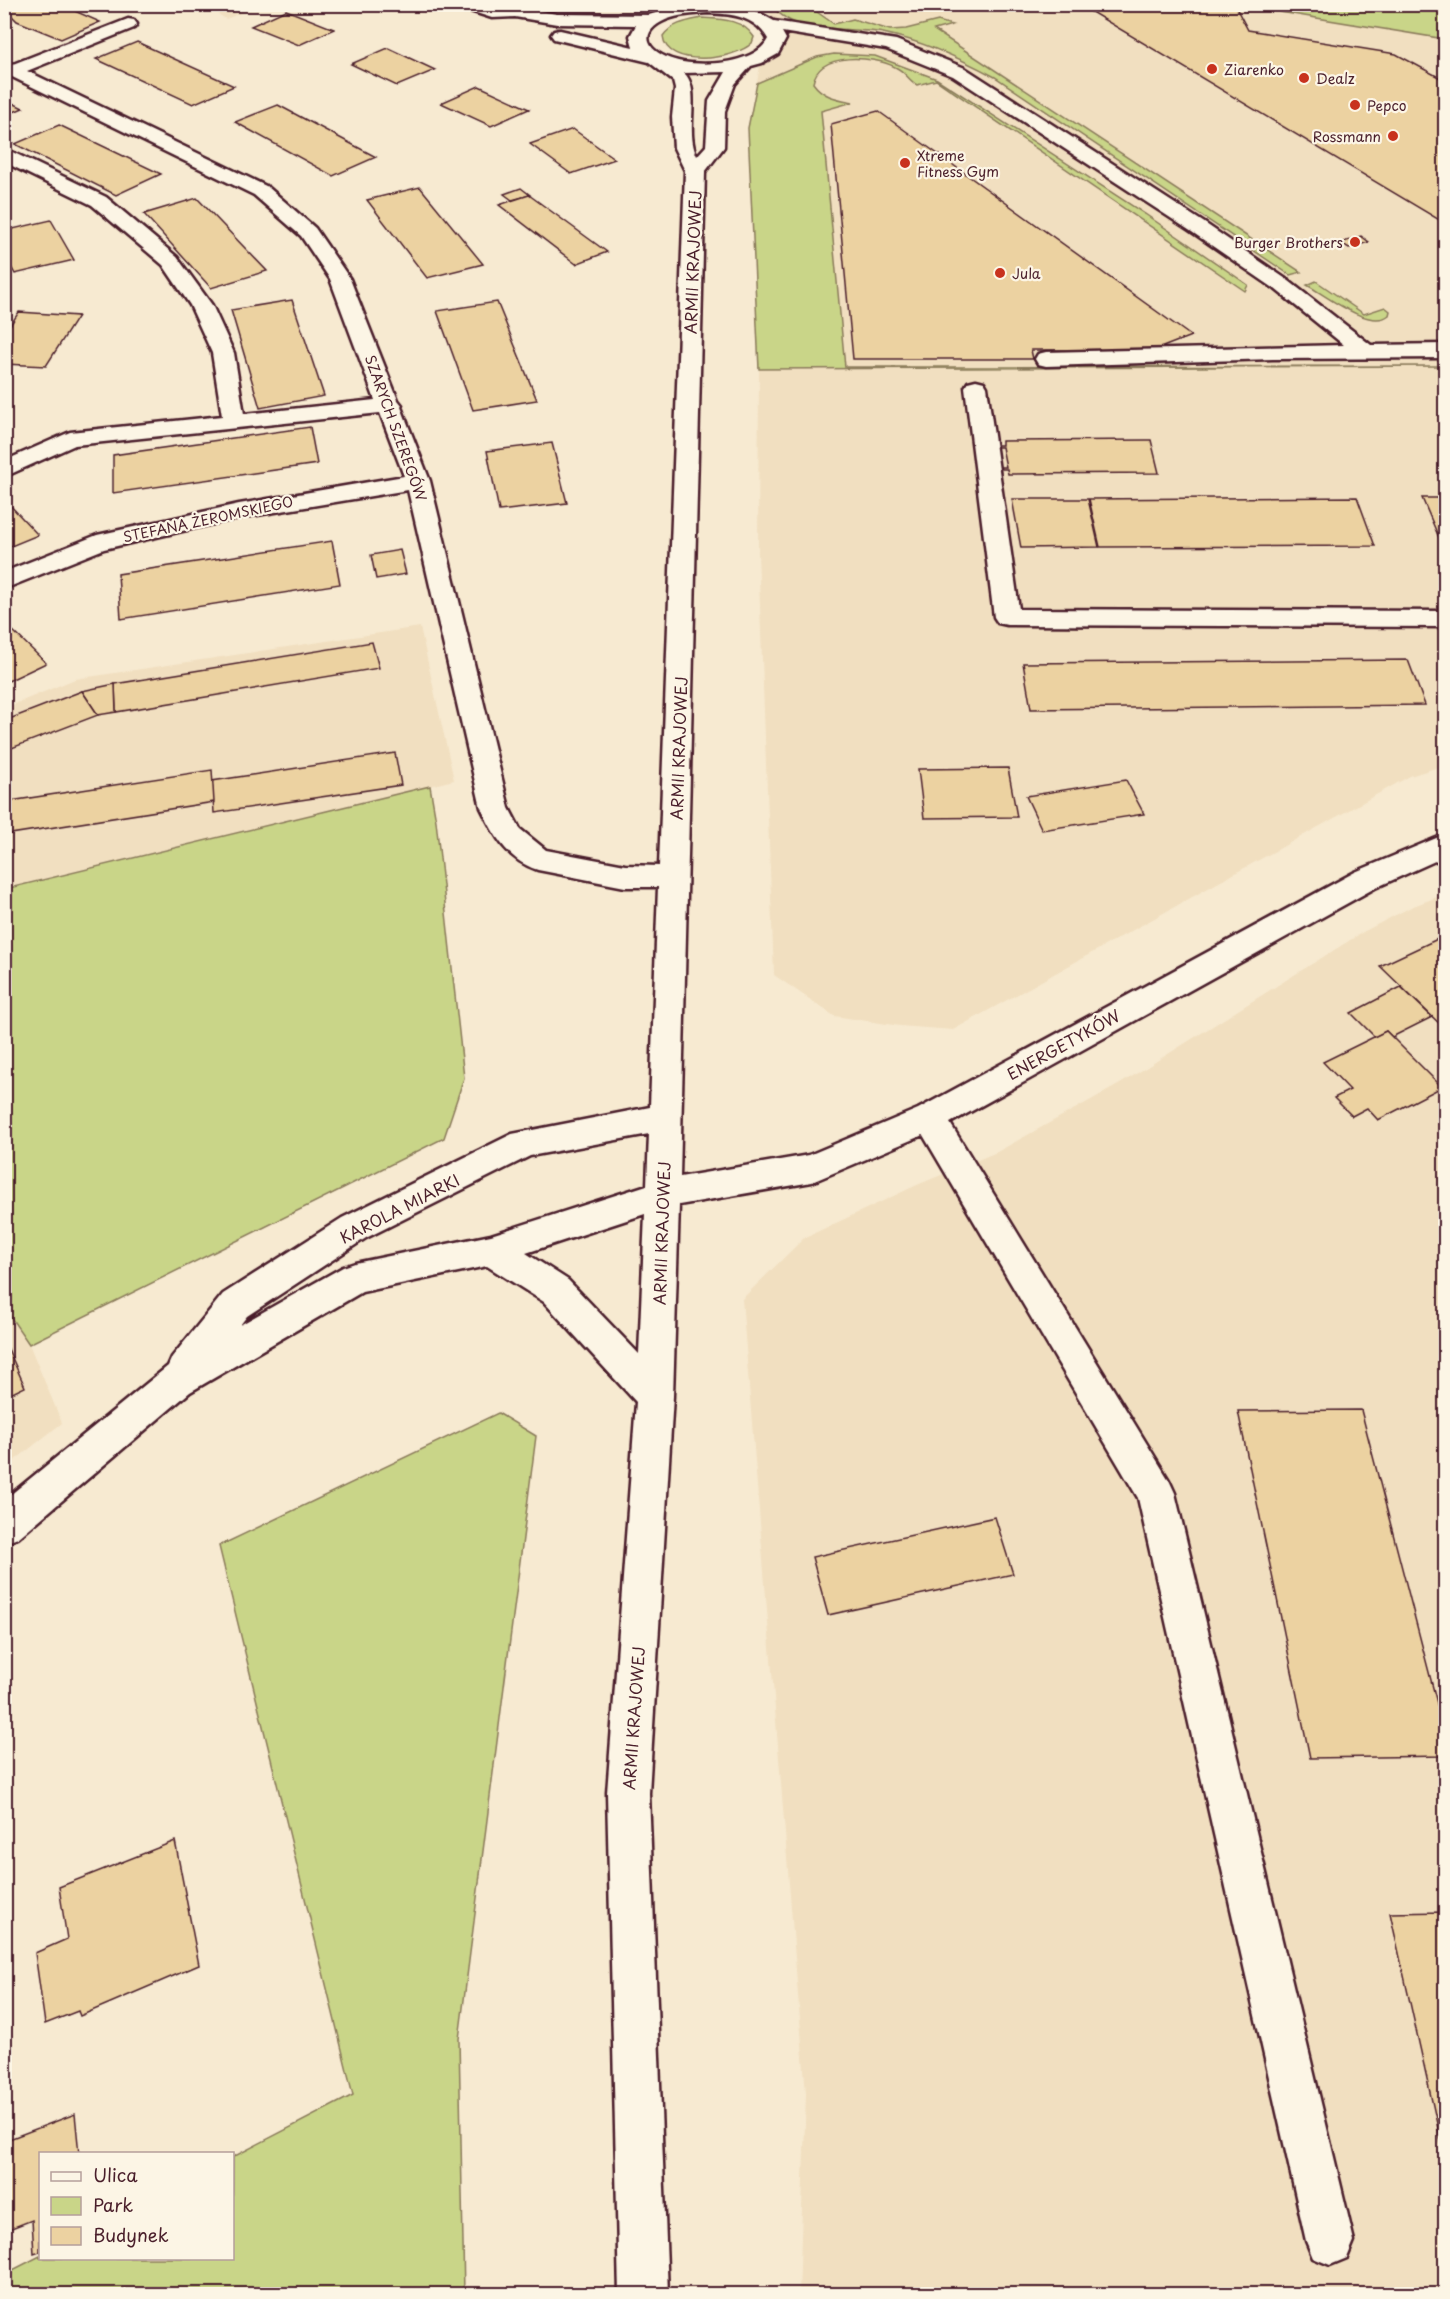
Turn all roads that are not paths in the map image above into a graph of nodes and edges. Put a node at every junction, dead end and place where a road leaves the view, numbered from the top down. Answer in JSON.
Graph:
{"nodes":[{"id":1,"x":467,"y":4,"type":"edge"},
{"id":2,"x":677,"y":9,"type":"edge"},
{"id":3,"x":739,"y":9,"type":"edge"},
{"id":4,"x":492,"y":13,"type":"junction"},
{"id":5,"x":653,"y":20,"type":"junction"},
{"id":6,"x":128,"y":24,"type":"dead end"},
{"id":7,"x":769,"y":25,"type":"junction"},
{"id":8,"x":854,"y":39,"type":"junction"},
{"id":9,"x":770,"y":52,"type":"junction"},
{"id":10,"x":655,"y":59,"type":"junction"},
{"id":11,"x":744,"y":64,"type":"junction"},
{"id":12,"x":9,"y":68,"type":"edge"},
{"id":13,"x":4,"y":154,"type":"edge"},
{"id":14,"x":695,"y":171,"type":"junction"},
{"id":15,"x":1365,"y":351,"type":"junction"},
{"id":16,"x":1446,"y":351,"type":"edge"},
{"id":17,"x":1046,"y":359,"type":"dead end"},
{"id":18,"x":976,"y":387,"type":"dead end"},
{"id":19,"x":391,"y":405,"type":"junction"},
{"id":20,"x":234,"y":422,"type":"junction"},
{"id":21,"x":4,"y":470,"type":"edge"},
{"id":22,"x":418,"y":481,"type":"junction"},
{"id":23,"x":4,"y":581,"type":"edge"},
{"id":24,"x":1446,"y":619,"type":"edge"},
{"id":25,"x":1446,"y":844,"type":"edge"},
{"id":26,"x":674,"y":877,"type":"junction"},
{"id":27,"x":666,"y":1117,"type":"junction"},
{"id":28,"x":930,"y":1118,"type":"junction"},
{"id":29,"x":663,"y":1194,"type":"junction"},
{"id":30,"x":491,"y":1250,"type":"junction"},
{"id":31,"x":177,"y":1380,"type":"junction"},
{"id":32,"x":655,"y":1396,"type":"junction"},
{"id":33,"x":4,"y":1525,"type":"edge"},
{"id":34,"x":1330,"y":2241,"type":"dead end"},
{"id":35,"x":644,"y":2295,"type":"edge"}],
"edges":[{"from":1,"to":4,"type":"street"},
{"from":2,"to":3,"type":"street"},
{"from":2,"to":5,"type":"street"},
{"from":3,"to":7,"type":"street"},
{"from":4,"to":5,"type":"street"},
{"from":4,"to":10,"type":"street"},
{"from":5,"to":10,"type":"street"},
{"from":6,"to":12,"type":"street"},
{"from":7,"to":8,"type":"street"},
{"from":7,"to":9,"type":"street"},
{"from":8,"to":9,"type":"street"},
{"from":8,"to":15,"type":"street"},
{"from":9,"to":11,"type":"street"},
{"from":10,"to":11,"type":"street"},
{"from":10,"to":14,"type":"street","name":"ARMII KRAJOWEJ"},
{"from":11,"to":14,"type":"street","name":"ARMII KRAJOWEJ"},
{"from":12,"to":19,"type":"street","name":"SZARYCH SZEREGÓW"},
{"from":13,"to":20,"type":"street"},
{"from":14,"to":26,"type":"street","name":"ARMII KRAJOWEJ"},
{"from":15,"to":16,"type":"street"},
{"from":15,"to":17,"type":"street"},
{"from":18,"to":24,"type":"street"},
{"from":19,"to":20,"type":"street"},
{"from":19,"to":22,"type":"street","name":"SZARYCH SZEREGÓW"},
{"from":20,"to":21,"type":"street"},
{"from":22,"to":23,"type":"street","name":"STEFANA ŻEROMSKIEGO"},
{"from":22,"to":26,"type":"street","name":"SZARYCH SZEREGÓW"},
{"from":25,"to":28,"type":"street","name":"ENERGETYKÓW"},
{"from":26,"to":27,"type":"street","name":"ARMII KRAJOWEJ"},
{"from":27,"to":29,"type":"street","name":"ARMII KRAJOWEJ"},
{"from":27,"to":31,"type":"street","name":"KAROLA MIARKI"},
{"from":28,"to":29,"type":"street","name":"ENERGETYKÓW"},
{"from":28,"to":34,"type":"street"},
{"from":29,"to":30,"type":"street","name":"KAROLA MIARKI"},
{"from":29,"to":32,"type":"street","name":"ARMII KRAJOWEJ"},
{"from":30,"to":31,"type":"street","name":"KAROLA MIARKI"},
{"from":30,"to":32,"type":"street"},
{"from":31,"to":33,"type":"street","name":"KAROLA MIARKI"},
{"from":32,"to":35,"type":"street","name":"ARMII KRAJOWEJ"}]}
